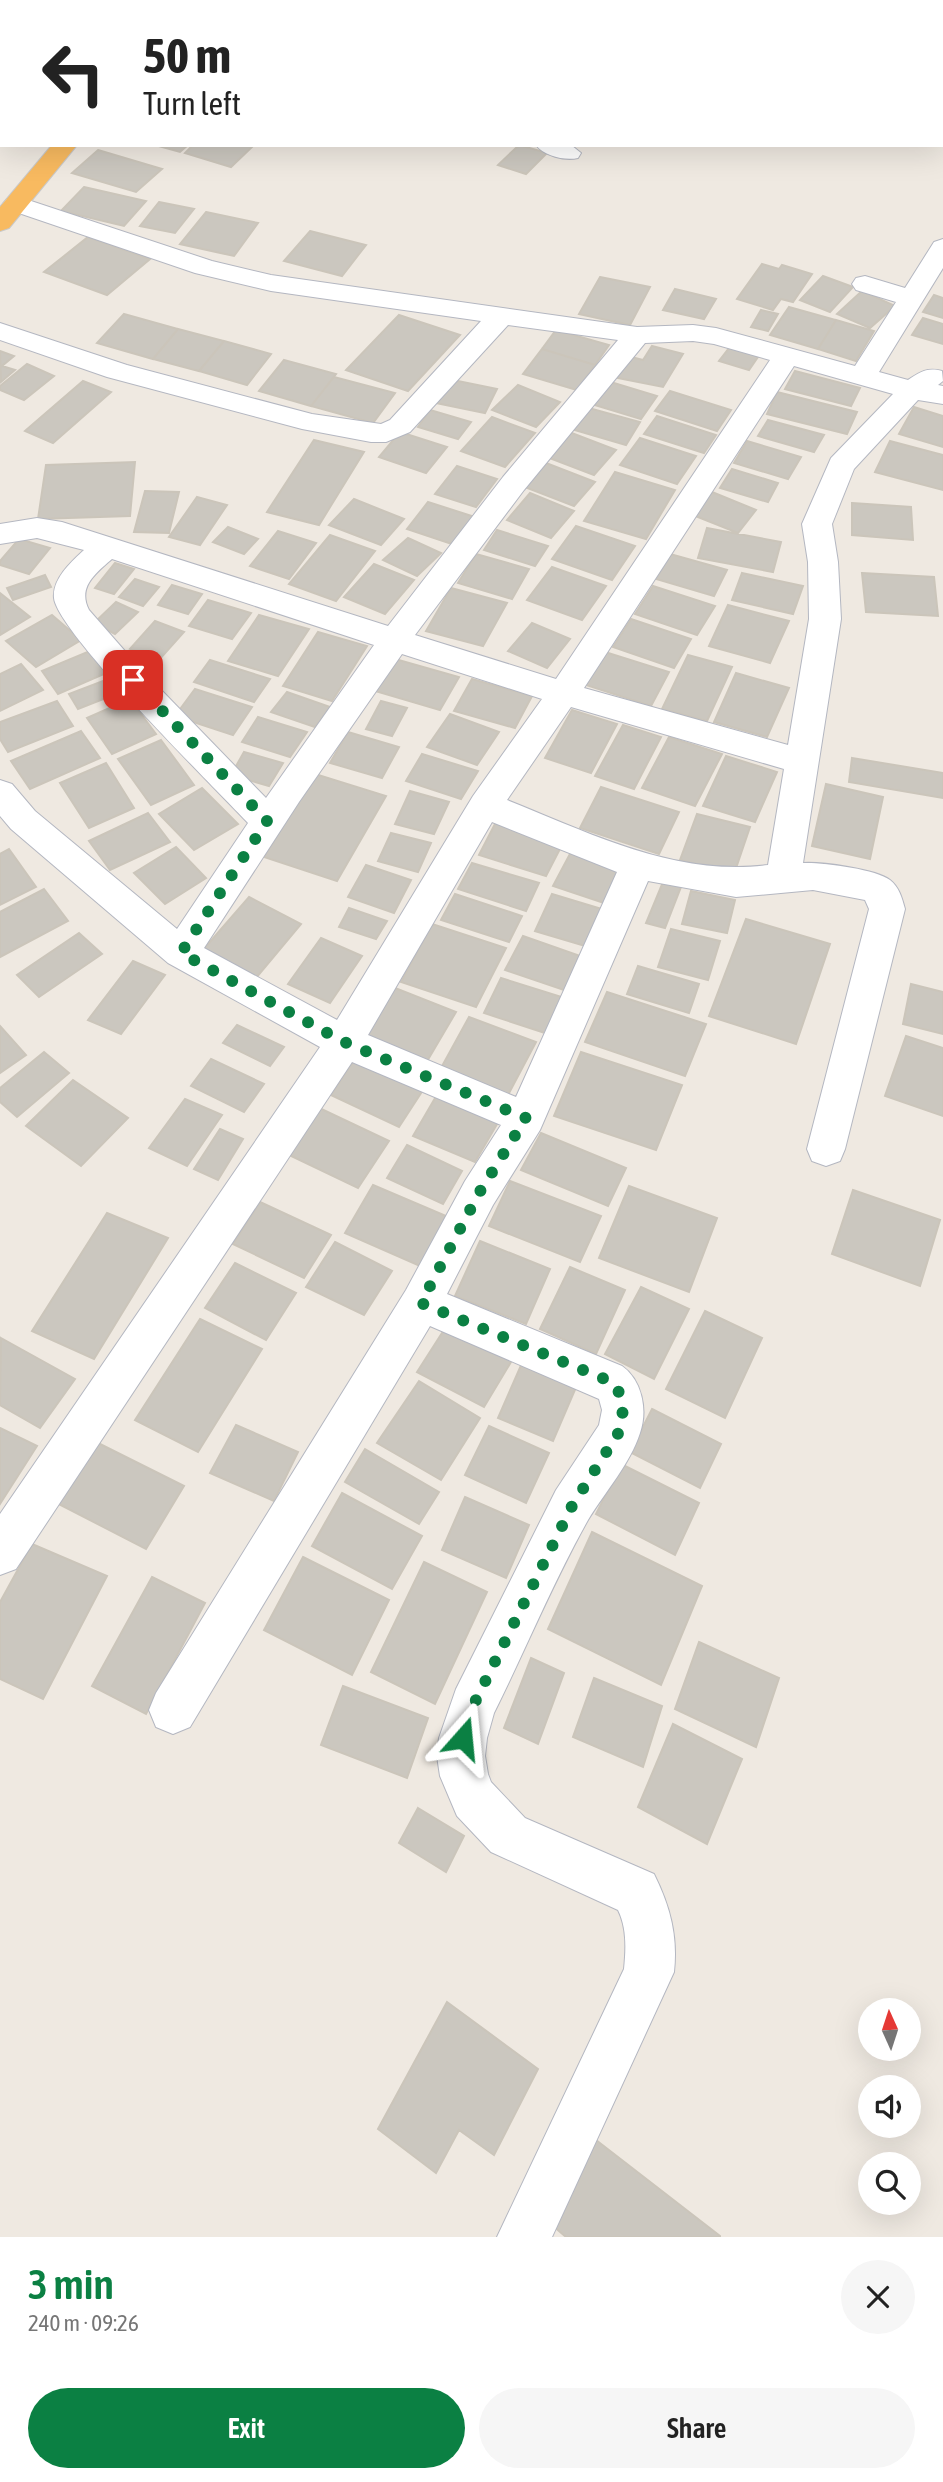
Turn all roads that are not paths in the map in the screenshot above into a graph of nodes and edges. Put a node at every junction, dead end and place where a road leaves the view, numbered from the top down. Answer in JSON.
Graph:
{"nodes":[{"id":1,"x":63,"y":147,"type":"edge"},
{"id":2,"x":8,"y":214,"type":"edge"},
{"id":3,"x":943,"y":247,"type":"edge"},
{"id":4,"x":864,"y":284,"type":"dead end"},
{"id":5,"x":912,"y":298,"type":"junction"},
{"id":6,"x":500,"y":317,"type":"junction"},
{"id":7,"x":0,"y":331,"type":"edge"},
{"id":8,"x":637,"y":335,"type":"junction"},
{"id":9,"x":787,"y":355,"type":"junction"},
{"id":10,"x":943,"y":369,"type":"edge"},
{"id":11,"x":863,"y":375,"type":"junction"},
{"id":12,"x":912,"y":390,"type":"junction"},
{"id":13,"x":943,"y":395,"type":"edge"},
{"id":14,"x":0,"y":534,"type":"edge"},
{"id":15,"x":108,"y":547,"type":"junction"},
{"id":16,"x":393,"y":639,"type":"junction"},
{"id":17,"x":564,"y":693,"type":"junction"},
{"id":18,"x":803,"y":762,"type":"junction"},
{"id":19,"x":0,"y":793,"type":"edge"},
{"id":20,"x":485,"y":805,"type":"junction"},
{"id":21,"x":267,"y":821,"type":"junction"},
{"id":22,"x":636,"y":866,"type":"junction"},
{"id":23,"x":783,"y":877,"type":"junction"},
{"id":24,"x":181,"y":953,"type":"junction"},
{"id":25,"x":344,"y":1042,"type":"junction"},
{"id":26,"x":526,"y":1118,"type":"junction"},
{"id":27,"x":826,"y":1149,"type":"dead end"},
{"id":28,"x":421,"y":1303,"type":"junction"},
{"id":29,"x":0,"y":1553,"type":"edge"},
{"id":30,"x":173,"y":1710,"type":"dead end"},
{"id":31,"x":524,"y":2237,"type":"edge"}],
"edges":[{"from":1,"to":2,"type":"highway"},
{"from":2,"to":6,"type":"street"},
{"from":3,"to":5,"type":"street"},
{"from":4,"to":5,"type":"street"},
{"from":5,"to":11,"type":"street"},
{"from":6,"to":7,"type":"street"},
{"from":6,"to":8,"type":"street"},
{"from":8,"to":9,"type":"street"},
{"from":8,"to":16,"type":"street"},
{"from":9,"to":11,"type":"street"},
{"from":9,"to":17,"type":"street"},
{"from":10,"to":12,"type":"street"},
{"from":11,"to":12,"type":"street"},
{"from":12,"to":13,"type":"street"},
{"from":12,"to":18,"type":"street"},
{"from":14,"to":15,"type":"street"},
{"from":15,"to":16,"type":"street"},
{"from":15,"to":21,"type":"street"},
{"from":16,"to":17,"type":"street"},
{"from":16,"to":21,"type":"street"},
{"from":17,"to":18,"type":"street"},
{"from":17,"to":20,"type":"street"},
{"from":18,"to":23,"type":"street"},
{"from":19,"to":24,"type":"street"},
{"from":20,"to":22,"type":"street"},
{"from":20,"to":25,"type":"street"},
{"from":21,"to":24,"type":"street"},
{"from":22,"to":23,"type":"street"},
{"from":22,"to":26,"type":"street"},
{"from":23,"to":27,"type":"street"},
{"from":24,"to":25,"type":"street"},
{"from":25,"to":26,"type":"street"},
{"from":25,"to":29,"type":"street"},
{"from":26,"to":28,"type":"street"},
{"from":28,"to":30,"type":"street"},
{"from":28,"to":31,"type":"street"}]}
